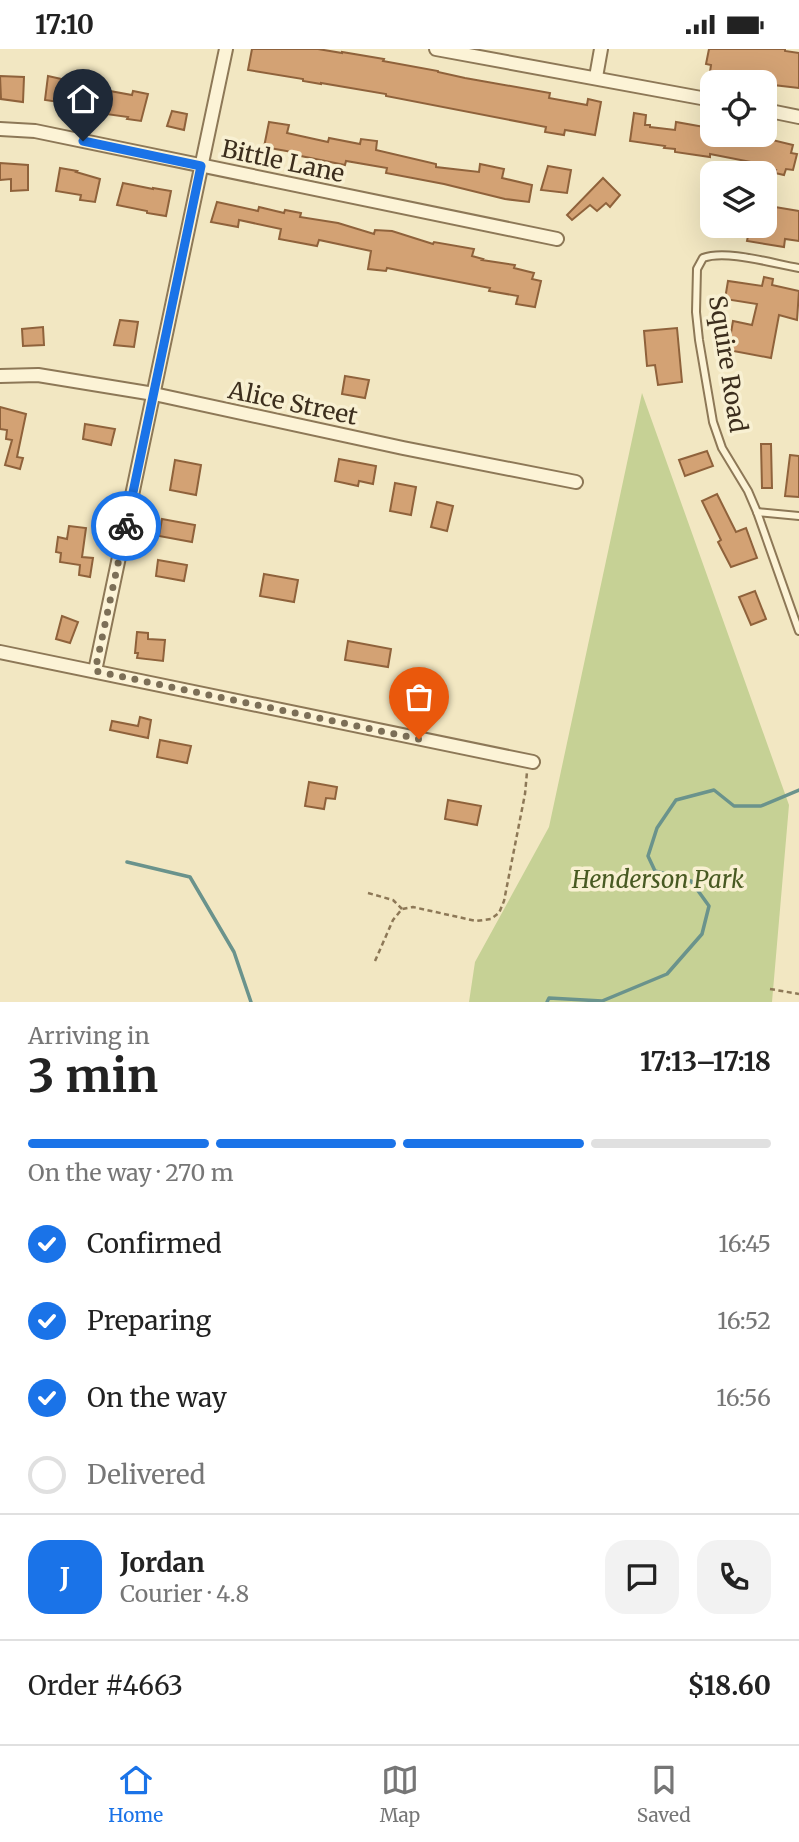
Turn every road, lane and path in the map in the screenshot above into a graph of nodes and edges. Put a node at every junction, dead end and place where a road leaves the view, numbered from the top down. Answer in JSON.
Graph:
{"nodes":[{"id":1,"x":226,"y":49,"type":"edge"},
{"id":2,"x":436,"y":49,"type":"edge"},
{"id":3,"x":601,"y":49,"type":"edge"},
{"id":4,"x":596,"y":77,"type":"junction"},
{"id":5,"x":700,"y":98,"type":"edge"},
{"id":6,"x":777,"y":112,"type":"edge"},
{"id":7,"x":799,"y":117,"type":"edge"},
{"id":8,"x":0,"y":129,"type":"edge"},
{"id":9,"x":201,"y":166,"type":"junction"},
{"id":10,"x":556,"y":239,"type":"dead end"},
{"id":11,"x":799,"y":268,"type":"edge"},
{"id":12,"x":0,"y":376,"type":"edge"},
{"id":13,"x":154,"y":394,"type":"junction"},
{"id":14,"x":576,"y":482,"type":"dead end"},
{"id":15,"x":757,"y":512,"type":"junction"},
{"id":16,"x":799,"y":516,"type":"edge"},
{"id":17,"x":790,"y":604,"type":"junction"},
{"id":18,"x":799,"y":606,"type":"edge"},
{"id":19,"x":799,"y":631,"type":"edge"},
{"id":20,"x":0,"y":652,"type":"edge"},
{"id":21,"x":95,"y":671,"type":"junction"},
{"id":22,"x":530,"y":762,"type":"joint"},
{"id":23,"x":368,"y":893,"type":"dead end"},
{"id":24,"x":402,"y":909,"type":"junction"},
{"id":25,"x":375,"y":961,"type":"dead end"},
{"id":26,"x":770,"y":989,"type":"dead end"},
{"id":27,"x":799,"y":994,"type":"edge"}],
"edges":[{"from":1,"to":9,"type":"street"},
{"from":2,"to":4,"type":"street"},
{"from":3,"to":4,"type":"street"},
{"from":4,"to":5,"type":"street"},
{"from":6,"to":7,"type":"street"},
{"from":8,"to":9,"type":"street","name":"Bittle Lane"},
{"from":9,"to":10,"type":"street","name":"Bittle Lane"},
{"from":9,"to":13,"type":"street"},
{"from":11,"to":15,"type":"lane","name":"Squire Road"},
{"from":12,"to":13,"type":"street","name":"Alice Street"},
{"from":13,"to":14,"type":"street","name":"Alice Street"},
{"from":13,"to":21,"type":"street"},
{"from":15,"to":16,"type":"lane"},
{"from":15,"to":17,"type":"lane","name":"Squire Road"},
{"from":17,"to":18,"type":"lane"},
{"from":17,"to":19,"type":"lane","name":"Squire Road"},
{"from":20,"to":21,"type":"street"},
{"from":21,"to":22,"type":"street"},
{"from":22,"to":24,"type":"path"},
{"from":23,"to":24,"type":"path"},
{"from":24,"to":25,"type":"path"},
{"from":26,"to":27,"type":"path"}]}
